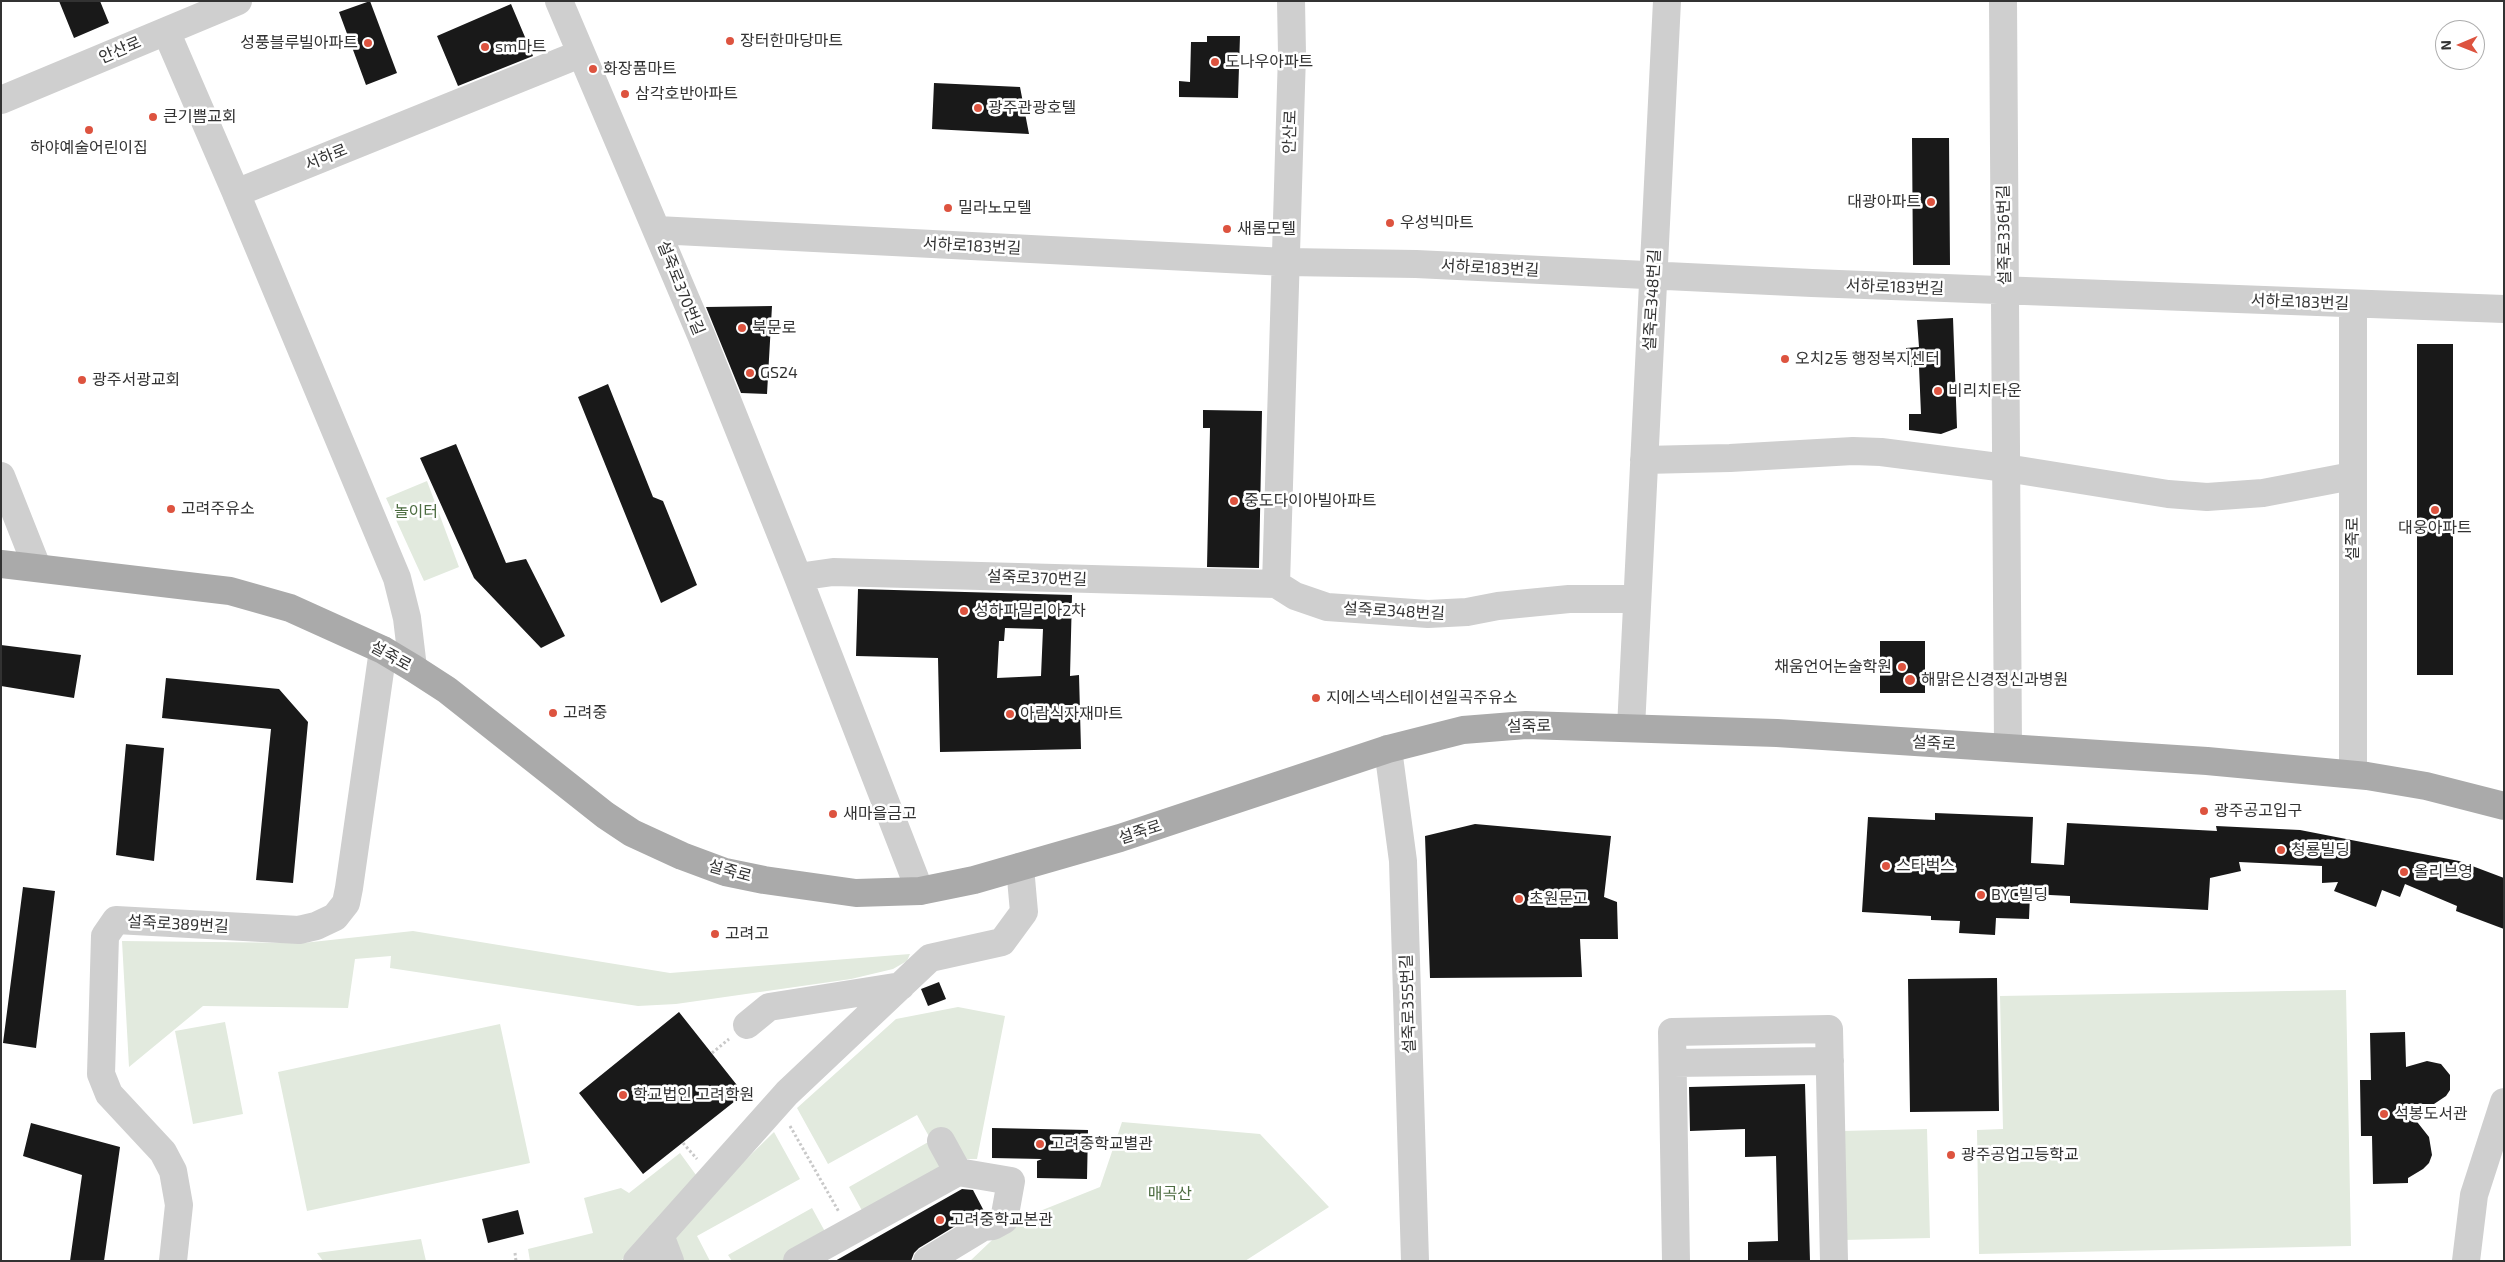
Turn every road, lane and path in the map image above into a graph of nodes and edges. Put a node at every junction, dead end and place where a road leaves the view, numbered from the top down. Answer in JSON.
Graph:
{"nodes":[{"id":1,"x":238,"y":1,"type":"edge"},
{"id":2,"x":559,"y":1,"type":"edge"},
{"id":3,"x":1291,"y":1,"type":"edge"},
{"id":4,"x":1667,"y":1,"type":"edge"},
{"id":5,"x":2002,"y":1,"type":"edge"},
{"id":6,"x":166,"y":31,"type":"junction"},
{"id":7,"x":580,"y":54,"type":"junction"},
{"id":8,"x":1,"y":100,"type":"edge"},
{"id":9,"x":236,"y":193,"type":"junction"},
{"id":10,"x":657,"y":230,"type":"junction"},
{"id":11,"x":1286,"y":262,"type":"junction"},
{"id":12,"x":1653,"y":275,"type":"junction"},
{"id":13,"x":2005,"y":291,"type":"junction"},
{"id":14,"x":2353,"y":304,"type":"junction"},
{"id":15,"x":2504,"y":309,"type":"edge"},
{"id":16,"x":1644,"y":460,"type":"junction"},
{"id":17,"x":2006,"y":468,"type":"junction"},
{"id":18,"x":1,"y":476,"type":"edge"},
{"id":19,"x":2352,"y":476,"type":"junction"},
{"id":20,"x":1,"y":564,"type":"edge"},
{"id":21,"x":37,"y":567,"type":"junction"},
{"id":22,"x":798,"y":576,"type":"junction"},
{"id":23,"x":1276,"y":584,"type":"junction"},
{"id":24,"x":1637,"y":599,"type":"junction"},
{"id":25,"x":383,"y":650,"type":"junction"},
{"id":26,"x":413,"y":668,"type":"junction"},
{"id":27,"x":1631,"y":728,"type":"junction"},
{"id":28,"x":2008,"y":747,"type":"junction"},
{"id":29,"x":1388,"y":749,"type":"junction"},
{"id":30,"x":2353,"y":774,"type":"junction"},
{"id":31,"x":2504,"y":806,"type":"edge"},
{"id":32,"x":1020,"y":867,"type":"junction"},
{"id":33,"x":920,"y":891,"type":"junction"},
{"id":34,"x":901,"y":986,"type":"junction"},
{"id":35,"x":747,"y":1025,"type":"dead end"},
{"id":36,"x":2504,"y":1102,"type":"edge"},
{"id":37,"x":777,"y":1104,"type":"junction"},
{"id":38,"x":941,"y":1142,"type":"dead end"},
{"id":39,"x":958,"y":1172,"type":"junction"},
{"id":40,"x":851,"y":1231,"type":"junction"},
{"id":41,"x":660,"y":1235,"type":"junction"},
{"id":42,"x":515,"y":1253,"type":"dead end"},
{"id":43,"x":173,"y":1261,"type":"edge"},
{"id":44,"x":516,"y":1261,"type":"edge"},
{"id":45,"x":637,"y":1261,"type":"edge"},
{"id":46,"x":670,"y":1261,"type":"edge"},
{"id":47,"x":797,"y":1261,"type":"edge"},
{"id":48,"x":927,"y":1261,"type":"edge"},
{"id":49,"x":1415,"y":1261,"type":"edge"},
{"id":50,"x":1676,"y":1261,"type":"edge"},
{"id":51,"x":1834,"y":1261,"type":"edge"},
{"id":52,"x":2466,"y":1261,"type":"edge"}],
"edges":[{"from":1,"to":6,"type":"street","name":"안산로"},
{"from":2,"to":7,"type":"street","name":"설죽로370번길"},
{"from":3,"to":11,"type":"street","name":"안산로"},
{"from":4,"to":12,"type":"street","name":"설죽로348번길"},
{"from":5,"to":13,"type":"street","name":"설죽로336번길"},
{"from":6,"to":8,"type":"street","name":"안산로"},
{"from":6,"to":9,"type":"street"},
{"from":7,"to":9,"type":"street","name":"서하로"},
{"from":7,"to":10,"type":"street","name":"설죽로370번길"},
{"from":9,"to":26,"type":"street"},
{"from":10,"to":11,"type":"street","name":"서하로183번길"},
{"from":10,"to":22,"type":"street","name":"설죽로370번길"},
{"from":11,"to":12,"type":"street","name":"서하로183번길"},
{"from":11,"to":23,"type":"street"},
{"from":12,"to":13,"type":"street","name":"서하로183번길"},
{"from":12,"to":16,"type":"street","name":"설죽로348번길"},
{"from":13,"to":14,"type":"street","name":"서하로183번길"},
{"from":13,"to":17,"type":"street","name":"설죽로336번길"},
{"from":14,"to":15,"type":"street","name":"서하로183번길"},
{"from":14,"to":19,"type":"street","name":"설죽로"},
{"from":16,"to":17,"type":"street"},
{"from":16,"to":24,"type":"street","name":"설죽로348번길"},
{"from":17,"to":19,"type":"street"},
{"from":17,"to":28,"type":"street","name":"설죽로336번길"},
{"from":18,"to":21,"type":"street"},
{"from":19,"to":30,"type":"street","name":"설죽로"},
{"from":20,"to":21,"type":"main road","name":"설죽로"},
{"from":21,"to":25,"type":"main road","name":"설죽로"},
{"from":22,"to":23,"type":"street","name":"설죽로370번길"},
{"from":22,"to":33,"type":"street","name":"설죽로370번길"},
{"from":23,"to":24,"type":"street","name":"설죽로348번길"},
{"from":24,"to":27,"type":"street","name":"설죽로348번길"},
{"from":25,"to":26,"type":"main road","name":"설죽로"},
{"from":25,"to":43,"type":"street","name":"설죽로389번길"},
{"from":26,"to":33,"type":"main road","name":"설죽로"},
{"from":27,"to":28,"type":"main road","name":"설죽로"},
{"from":27,"to":29,"type":"main road","name":"설죽로"},
{"from":28,"to":30,"type":"main road","name":"설죽로"},
{"from":29,"to":32,"type":"main road","name":"설죽로"},
{"from":29,"to":49,"type":"street","name":"설죽로355번길"},
{"from":30,"to":31,"type":"main road","name":"설죽로"},
{"from":32,"to":33,"type":"main road","name":"설죽로"},
{"from":32,"to":34,"type":"street"},
{"from":34,"to":35,"type":"street"},
{"from":34,"to":37,"type":"street"},
{"from":36,"to":52,"type":"street"},
{"from":37,"to":40,"type":"path"},
{"from":37,"to":41,"type":"street"},
{"from":38,"to":39,"type":"street"},
{"from":39,"to":40,"type":"street"},
{"from":39,"to":48,"type":"street"},
{"from":40,"to":47,"type":"street"},
{"from":41,"to":45,"type":"street"},
{"from":41,"to":46,"type":"street"},
{"from":42,"to":44,"type":"path"},
{"from":50,"to":51,"type":"street"}]}
